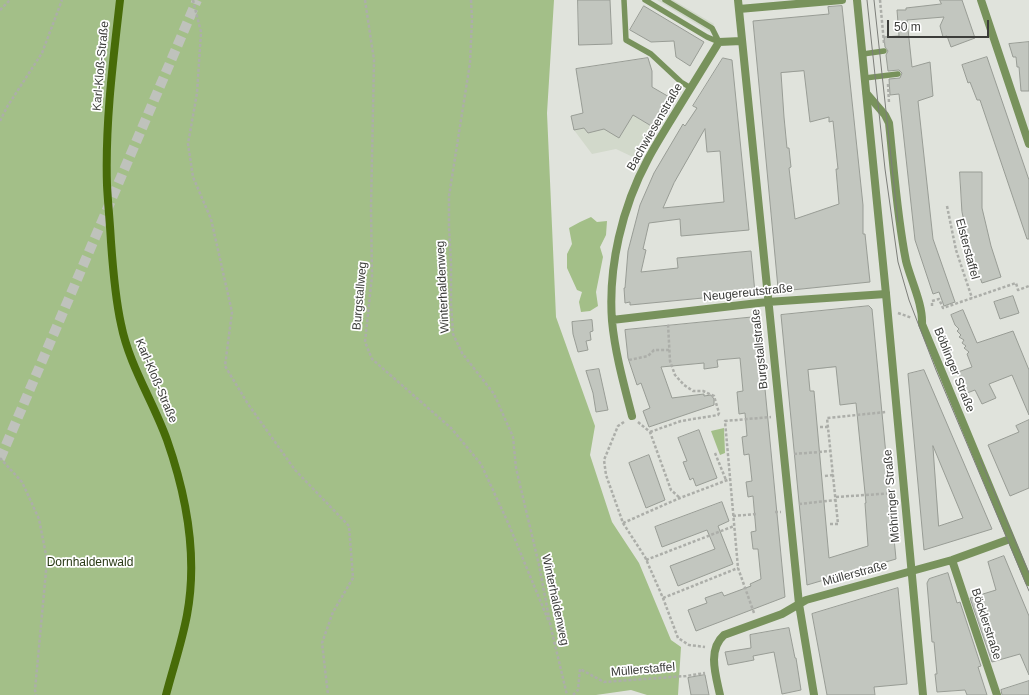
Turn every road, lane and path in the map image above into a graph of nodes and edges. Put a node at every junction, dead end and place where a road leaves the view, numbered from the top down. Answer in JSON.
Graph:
{"nodes":[{"id":1,"x":10,"y":0,"type":"edge"},
{"id":2,"x":62,"y":0,"type":"edge"},
{"id":3,"x":120,"y":0,"type":"edge"},
{"id":4,"x":192,"y":0,"type":"edge"},
{"id":5,"x":365,"y":0,"type":"edge"},
{"id":6,"x":471,"y":0,"type":"edge"},
{"id":7,"x":624,"y":0,"type":"edge"},
{"id":8,"x":645,"y":0,"type":"edge"},
{"id":9,"x":664,"y":0,"type":"edge"},
{"id":10,"x":738,"y":0,"type":"edge"},
{"id":11,"x":842,"y":0,"type":"edge"},
{"id":12,"x":857,"y":0,"type":"edge"},
{"id":13,"x":981,"y":0,"type":"edge"},
{"id":14,"x":739,"y":9,"type":"junction"},
{"id":15,"x":0,"y":10,"type":"edge"},
{"id":16,"x":741,"y":41,"type":"junction"},
{"id":17,"x":719,"y":42,"type":"junction"},
{"id":18,"x":884,"y":51,"type":"dead end"},
{"id":19,"x":862,"y":54,"type":"junction"},
{"id":20,"x":898,"y":74,"type":"dead end"},
{"id":21,"x":865,"y":78,"type":"junction"},
{"id":22,"x":691,"y":88,"type":"junction"},
{"id":23,"x":867,"y":94,"type":"junction"},
{"id":24,"x":0,"y":121,"type":"edge"},
{"id":25,"x":1029,"y":144,"type":"edge"},
{"id":26,"x":947,"y":206,"type":"dead end"},
{"id":27,"x":1029,"y":286,"type":"edge"},
{"id":28,"x":886,"y":294,"type":"junction"},
{"id":29,"x":972,"y":298,"type":"junction"},
{"id":30,"x":932,"y":301,"type":"dead end"},
{"id":31,"x":767,"y":302,"type":"junction"},
{"id":32,"x":667,"y":314,"type":"junction"},
{"id":33,"x":612,"y":320,"type":"junction"},
{"id":34,"x":669,"y":350,"type":"junction"},
{"id":35,"x":618,"y":362,"type":"junction"},
{"id":36,"x":897,"y":411,"type":"junction"},
{"id":37,"x":632,"y":416,"type":"junction"},
{"id":38,"x":779,"y":416,"type":"junction"},
{"id":39,"x":820,"y":427,"type":"dead end"},
{"id":40,"x":828,"y":427,"type":"junction"},
{"id":41,"x":650,"y":432,"type":"junction"},
{"id":42,"x":831,"y":452,"type":"junction"},
{"id":43,"x":715,"y":453,"type":"dead end"},
{"id":44,"x":783,"y":455,"type":"junction"},
{"id":45,"x":0,"y":458,"type":"edge"},
{"id":46,"x":833,"y":475,"type":"junction"},
{"id":47,"x":825,"y":476,"type":"dead end"},
{"id":48,"x":730,"y":479,"type":"junction"},
{"id":49,"x":726,"y":480,"type":"junction"},
{"id":50,"x":904,"y":492,"type":"junction"},
{"id":51,"x":680,"y":498,"type":"junction"},
{"id":52,"x":836,"y":499,"type":"junction"},
{"id":53,"x":788,"y":505,"type":"junction"},
{"id":54,"x":756,"y":514,"type":"dead end"},
{"id":55,"x":733,"y":516,"type":"junction"},
{"id":56,"x":623,"y":523,"type":"junction"},
{"id":57,"x":830,"y":524,"type":"dead end"},
{"id":58,"x":734,"y":526,"type":"junction"},
{"id":59,"x":1010,"y":539,"type":"junction"},
{"id":60,"x":646,"y":560,"type":"junction"},
{"id":61,"x":952,"y":560,"type":"junction"},
{"id":62,"x":738,"y":568,"type":"junction"},
{"id":63,"x":912,"y":571,"type":"junction"},
{"id":64,"x":1029,"y":582,"type":"edge"},
{"id":65,"x":663,"y":598,"type":"junction"},
{"id":66,"x":799,"y":604,"type":"junction"},
{"id":67,"x":758,"y":623,"type":"junction"},
{"id":68,"x":551,"y":628,"type":"junction"},
{"id":69,"x":698,"y":647,"type":"dead end"},
{"id":70,"x":715,"y":671,"type":"junction"},
{"id":71,"x":36,"y":695,"type":"edge"},
{"id":72,"x":166,"y":695,"type":"edge"},
{"id":73,"x":328,"y":695,"type":"edge"},
{"id":74,"x":567,"y":695,"type":"edge"},
{"id":75,"x":572,"y":695,"type":"edge"},
{"id":76,"x":720,"y":695,"type":"edge"},
{"id":77,"x":814,"y":695,"type":"edge"},
{"id":78,"x":923,"y":695,"type":"edge"},
{"id":79,"x":997,"y":695,"type":"edge"}],
"edges":[{"from":1,"to":15,"type":"path"},
{"from":2,"to":24,"type":"path"},
{"from":3,"to":72,"type":"main road","name":"Karl-Kloß-Straße"},
{"from":4,"to":73,"type":"path"},
{"from":5,"to":68,"type":"path","name":"Burgstallweg"},
{"from":6,"to":68,"type":"path","name":"Winterhaldenweg"},
{"from":7,"to":22,"type":"lane"},
{"from":8,"to":17,"type":"lane"},
{"from":9,"to":17,"type":"lane"},
{"from":10,"to":14,"type":"street","name":"Burgstallstraße"},
{"from":11,"to":14,"type":"street"},
{"from":12,"to":19,"type":"street"},
{"from":13,"to":25,"type":"street"},
{"from":14,"to":16,"type":"street","name":"Burgstallstraße"},
{"from":16,"to":17,"type":"street"},
{"from":16,"to":31,"type":"street","name":"Burgstallstraße"},
{"from":17,"to":22,"type":"street","name":"Bachwiesenstraße"},
{"from":18,"to":19,"type":"lane"},
{"from":19,"to":21,"type":"street"},
{"from":20,"to":21,"type":"lane"},
{"from":21,"to":23,"type":"street"},
{"from":22,"to":33,"type":"street","name":"Bachwiesenstraße"},
{"from":23,"to":28,"type":"street"},
{"from":23,"to":59,"type":"street","name":"Böblinger Straße"},
{"from":26,"to":29,"type":"path","name":"Elsterstaffel"},
{"from":27,"to":29,"type":"path","name":"Elsterstaffel"},
{"from":28,"to":31,"type":"street","name":"Neugereutstraße"},
{"from":28,"to":36,"type":"street","name":"Möhringer Straße"},
{"from":29,"to":30,"type":"path","name":"Elsterstaffel"},
{"from":31,"to":32,"type":"street","name":"Neugereutstraße"},
{"from":31,"to":38,"type":"street","name":"Burgstallstraße"},
{"from":32,"to":33,"type":"street","name":"Neugereutstraße"},
{"from":32,"to":34,"type":"path"},
{"from":33,"to":35,"type":"street","name":"Bachwiesenstraße"},
{"from":34,"to":35,"type":"path"},
{"from":34,"to":41,"type":"path"},
{"from":35,"to":37,"type":"street","name":"Bachwiesenstraße"},
{"from":36,"to":40,"type":"path"},
{"from":36,"to":50,"type":"street","name":"Möhringer Straße"},
{"from":37,"to":41,"type":"path"},
{"from":37,"to":56,"type":"path"},
{"from":38,"to":44,"type":"street","name":"Burgstallstraße"},
{"from":38,"to":48,"type":"path"},
{"from":39,"to":40,"type":"path"},
{"from":40,"to":42,"type":"path"},
{"from":41,"to":51,"type":"path"},
{"from":42,"to":44,"type":"path"},
{"from":42,"to":46,"type":"path"},
{"from":43,"to":49,"type":"path"},
{"from":44,"to":53,"type":"street","name":"Burgstallstraße"},
{"from":45,"to":71,"type":"path"},
{"from":46,"to":47,"type":"path"},
{"from":46,"to":52,"type":"path"},
{"from":48,"to":49,"type":"path"},
{"from":48,"to":55,"type":"path"},
{"from":49,"to":51,"type":"path"},
{"from":50,"to":52,"type":"path"},
{"from":50,"to":63,"type":"street","name":"Möhringer Straße"},
{"from":51,"to":56,"type":"path"},
{"from":52,"to":53,"type":"path"},
{"from":52,"to":57,"type":"path"},
{"from":53,"to":66,"type":"street","name":"Burgstallstraße"},
{"from":54,"to":55,"type":"path"},
{"from":55,"to":58,"type":"path"},
{"from":56,"to":60,"type":"path"},
{"from":58,"to":60,"type":"path"},
{"from":58,"to":62,"type":"path"},
{"from":59,"to":61,"type":"street","name":"Müllerstraße"},
{"from":59,"to":64,"type":"street","name":"Böblinger Straße"},
{"from":60,"to":65,"type":"path"},
{"from":61,"to":63,"type":"street","name":"Müllerstraße"},
{"from":61,"to":79,"type":"street","name":"Böcklerstraße"},
{"from":62,"to":65,"type":"path"},
{"from":62,"to":67,"type":"path"},
{"from":63,"to":66,"type":"street","name":"Müllerstraße"},
{"from":63,"to":78,"type":"street","name":"Möhringer Straße"},
{"from":65,"to":69,"type":"path"},
{"from":66,"to":67,"type":"street","name":"Müllerstraße"},
{"from":66,"to":77,"type":"street","name":"Burgstallstraße"},
{"from":67,"to":70,"type":"street","name":"Müllerstraße"},
{"from":68,"to":74,"type":"path","name":"Winterhaldenweg"},
{"from":70,"to":75,"type":"path","name":"Müllerstaffel"},
{"from":70,"to":76,"type":"street"}]}
